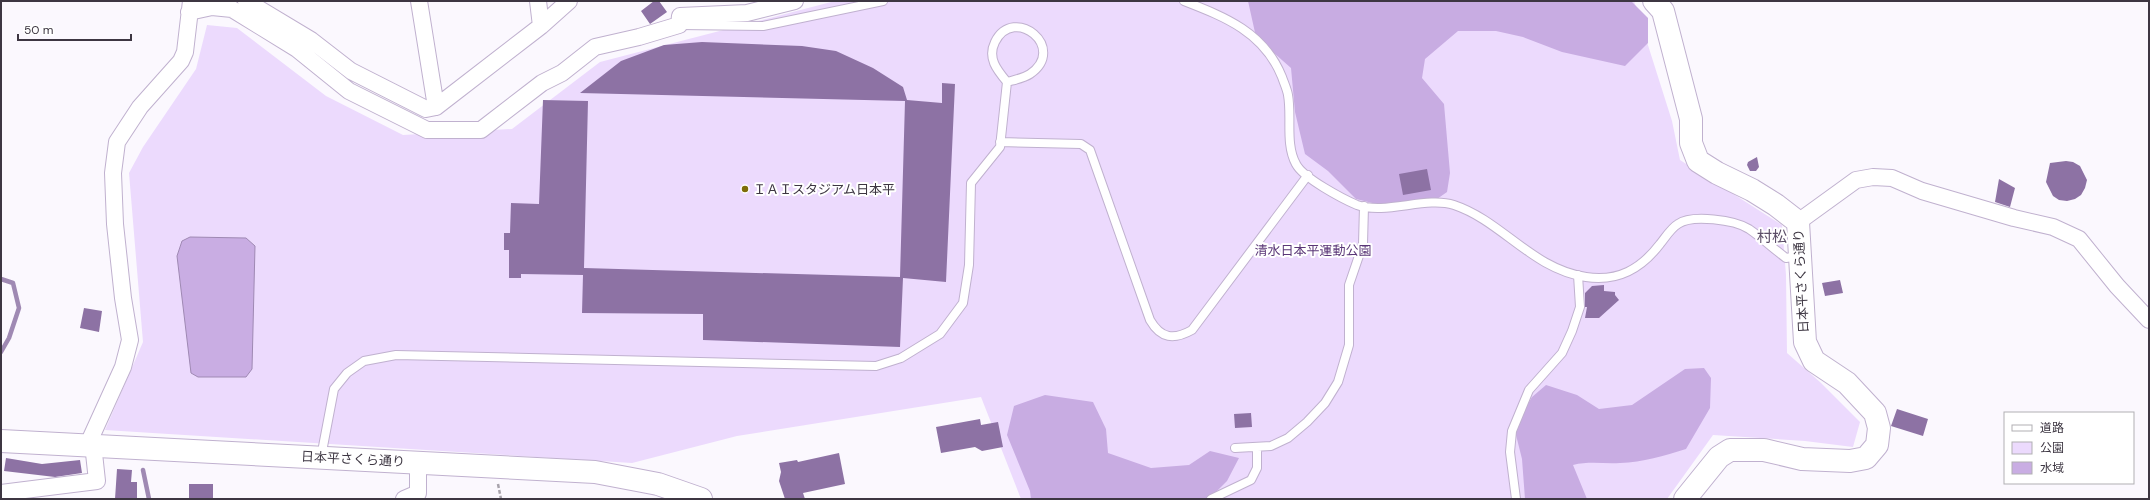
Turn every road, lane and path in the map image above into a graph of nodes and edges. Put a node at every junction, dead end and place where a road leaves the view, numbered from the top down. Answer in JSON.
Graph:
{"nodes":[{"id":1,"x":419,"y":1,"type":"edge"},
{"id":2,"x":538,"y":1,"type":"edge"},
{"id":3,"x":569,"y":1,"type":"edge"},
{"id":4,"x":795,"y":1,"type":"edge"},
{"id":5,"x":883,"y":1,"type":"edge"},
{"id":6,"x":1184,"y":1,"type":"edge"},
{"id":7,"x":1654,"y":1,"type":"edge"},
{"id":8,"x":238,"y":4,"type":"edge"},
{"id":9,"x":190,"y":7,"type":"edge"},
{"id":10,"x":745,"y":7,"type":"edge"},
{"id":11,"x":679,"y":25,"type":"junction"},
{"id":12,"x":541,"y":26,"type":"junction"},
{"id":13,"x":1007,"y":82,"type":"junction"},
{"id":14,"x":436,"y":107,"type":"junction"},
{"id":15,"x":1000,"y":142,"type":"junction"},
{"id":16,"x":1308,"y":175,"type":"junction"},
{"id":17,"x":1364,"y":206,"type":"junction"},
{"id":18,"x":1798,"y":222,"type":"junction"},
{"id":19,"x":1799,"y":256,"type":"junction"},
{"id":20,"x":1578,"y":274,"type":"junction"},
{"id":21,"x":2149,"y":320,"type":"edge"},
{"id":22,"x":1,"y":441,"type":"edge"},
{"id":23,"x":90,"y":444,"type":"junction"},
{"id":24,"x":1257,"y":447,"type":"junction"},
{"id":25,"x":1235,"y":448,"type":"dead end"},
{"id":26,"x":321,"y":458,"type":"junction"},
{"id":27,"x":418,"y":463,"type":"junction"},
{"id":28,"x":1,"y":493,"type":"edge"},
{"id":29,"x":404,"y":499,"type":"edge"},
{"id":30,"x":701,"y":499,"type":"edge"},
{"id":31,"x":1211,"y":499,"type":"edge"},
{"id":32,"x":1516,"y":499,"type":"edge"},
{"id":33,"x":1685,"y":499,"type":"edge"}],
"edges":[{"from":1,"to":14,"type":"street"},
{"from":2,"to":12,"type":"street"},
{"from":3,"to":12,"type":"street"},
{"from":4,"to":10,"type":"street"},
{"from":5,"to":11,"type":"lane"},
{"from":6,"to":16,"type":"lane"},
{"from":7,"to":18,"type":"street","name":"日本平さくら通り"},
{"from":8,"to":9,"type":"street"},
{"from":8,"to":11,"type":"street"},
{"from":8,"to":14,"type":"street"},
{"from":9,"to":23,"type":"street"},
{"from":10,"to":11,"type":"street"},
{"from":12,"to":14,"type":"street"},
{"from":13,"to":13,"type":"lane"},
{"from":13,"to":15,"type":"lane"},
{"from":15,"to":16,"type":"lane"},
{"from":15,"to":26,"type":"lane"},
{"from":16,"to":17,"type":"lane"},
{"from":17,"to":20,"type":"lane"},
{"from":17,"to":24,"type":"lane"},
{"from":18,"to":19,"type":"street","name":"日本平さくら通り"},
{"from":18,"to":21,"type":"street"},
{"from":19,"to":20,"type":"lane"},
{"from":19,"to":33,"type":"street","name":"日本平さくら通り"},
{"from":20,"to":32,"type":"lane"},
{"from":22,"to":23,"type":"street","name":"日本平さくら通り"},
{"from":23,"to":26,"type":"street","name":"日本平さくら通り"},
{"from":23,"to":28,"type":"street"},
{"from":24,"to":25,"type":"lane"},
{"from":24,"to":31,"type":"lane"},
{"from":26,"to":27,"type":"street","name":"日本平さくら通り"},
{"from":27,"to":29,"type":"street"},
{"from":27,"to":30,"type":"street","name":"日本平さくら通り"}]}
